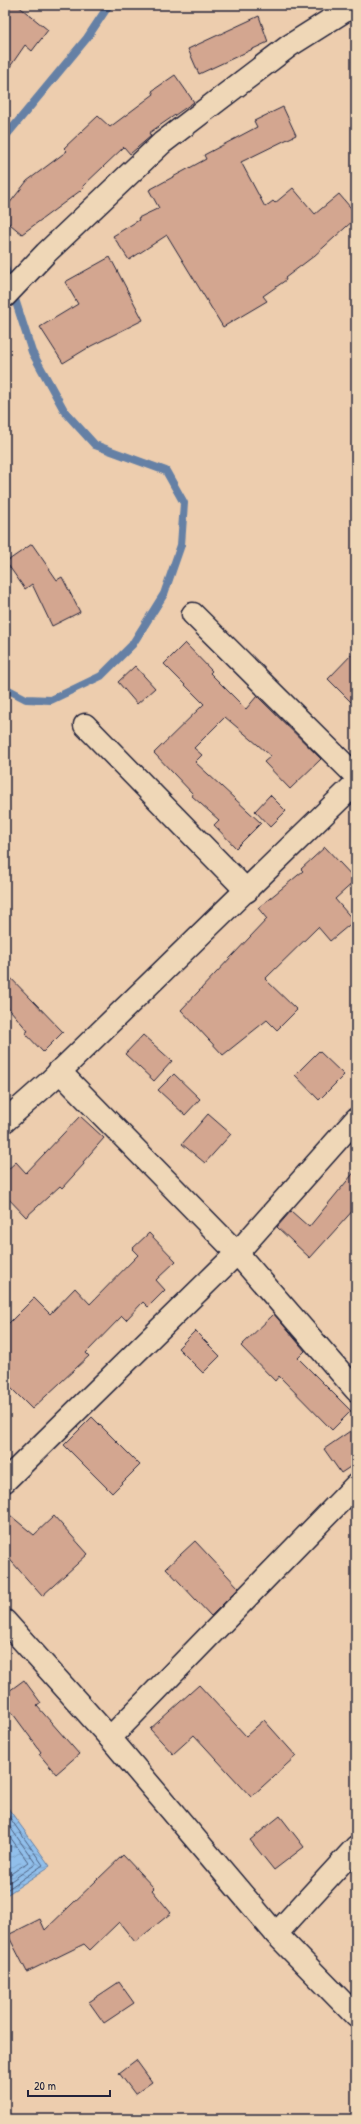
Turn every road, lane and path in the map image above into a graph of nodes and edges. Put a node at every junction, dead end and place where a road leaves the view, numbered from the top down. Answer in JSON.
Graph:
{"nodes":[{"id":1,"x":354,"y":5,"type":"edge"},
{"id":2,"x":5,"y":296,"type":"edge"},
{"id":3,"x":193,"y":614,"type":"dead end"},
{"id":4,"x":85,"y":725,"type":"dead end"},
{"id":5,"x":356,"y":776,"type":"edge"},
{"id":6,"x":356,"y":783,"type":"edge"},
{"id":7,"x":247,"y":891,"type":"junction"},
{"id":8,"x":59,"y":1071,"type":"junction"},
{"id":9,"x":356,"y":1119,"type":"edge"},
{"id":10,"x":5,"y":1121,"type":"edge"},
{"id":11,"x":237,"y":1253,"type":"junction"},
{"id":12,"x":356,"y":1390,"type":"edge"},
{"id":13,"x":5,"y":1481,"type":"edge"},
{"id":14,"x":356,"y":1485,"type":"edge"},
{"id":15,"x":5,"y":1621,"type":"edge"},
{"id":16,"x":110,"y":1738,"type":"junction"},
{"id":17,"x":356,"y":1848,"type":"edge"},
{"id":18,"x":276,"y":1934,"type":"junction"},
{"id":19,"x":356,"y":2016,"type":"edge"}],
"edges":[{"from":1,"to":2,"type":"street"},
{"from":3,"to":5,"type":"street"},
{"from":4,"to":7,"type":"street"},
{"from":6,"to":7,"type":"street"},
{"from":7,"to":8,"type":"street"},
{"from":8,"to":10,"type":"street"},
{"from":8,"to":11,"type":"street"},
{"from":9,"to":11,"type":"street"},
{"from":11,"to":12,"type":"street"},
{"from":11,"to":13,"type":"street"},
{"from":14,"to":16,"type":"street"},
{"from":15,"to":16,"type":"street"},
{"from":16,"to":18,"type":"street"},
{"from":17,"to":18,"type":"street"},
{"from":18,"to":19,"type":"street"}]}
